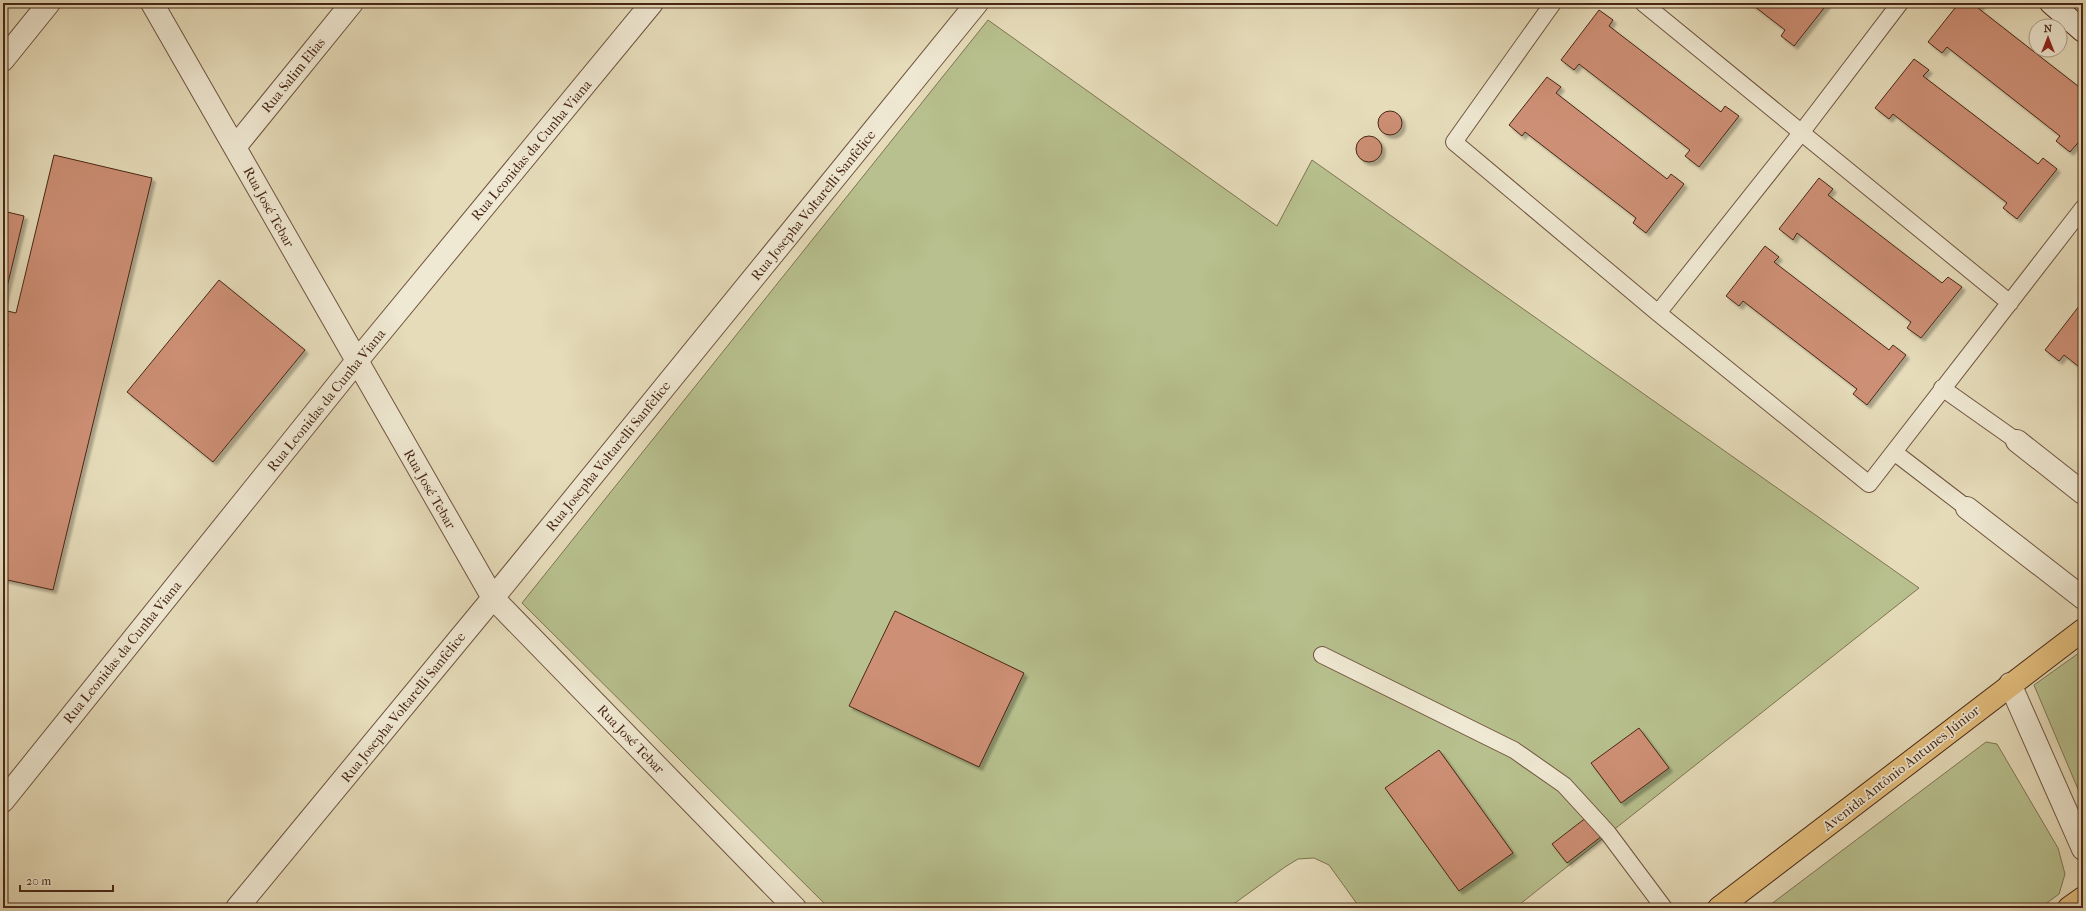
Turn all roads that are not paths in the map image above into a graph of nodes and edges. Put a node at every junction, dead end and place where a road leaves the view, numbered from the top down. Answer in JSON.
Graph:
{"nodes":[{"id":1,"x":49,"y":3,"type":"edge"},
{"id":2,"x":152,"y":3,"type":"edge"},
{"id":3,"x":352,"y":3,"type":"edge"},
{"id":4,"x":652,"y":3,"type":"edge"},
{"id":5,"x":977,"y":3,"type":"edge"},
{"id":6,"x":1553,"y":3,"type":"edge"},
{"id":7,"x":1643,"y":3,"type":"edge"},
{"id":8,"x":1900,"y":3,"type":"edge"},
{"id":9,"x":2051,"y":3,"type":"edge"},
{"id":10,"x":2083,"y":30,"type":"edge"},
{"id":11,"x":3,"y":60,"type":"edge"},
{"id":12,"x":1801,"y":133,"type":"junction"},
{"id":13,"x":235,"y":147,"type":"junction"},
{"id":14,"x":2083,"y":208,"type":"edge"},
{"id":15,"x":2010,"y":303,"type":"junction"},
{"id":16,"x":1658,"y":313,"type":"junction"},
{"id":17,"x":356,"y":362,"type":"junction"},
{"id":18,"x":1942,"y":388,"type":"junction"},
{"id":19,"x":2017,"y":441,"type":"joint"},
{"id":20,"x":1894,"y":452,"type":"junction"},
{"id":21,"x":2083,"y":493,"type":"edge"},
{"id":22,"x":1967,"y":508,"type":"joint"},
{"id":23,"x":493,"y":598,"type":"junction"},
{"id":24,"x":2083,"y":598,"type":"edge"},
{"id":25,"x":2083,"y":630,"type":"edge"},
{"id":26,"x":1322,"y":655,"type":"dead end"},
{"id":27,"x":2010,"y":684,"type":"junction"},
{"id":28,"x":4,"y":795,"type":"edge"},
{"id":29,"x":2083,"y":849,"type":"edge"},
{"id":30,"x":2083,"y":898,"type":"edge"},
{"id":31,"x":237,"y":908,"type":"edge"},
{"id":32,"x":796,"y":908,"type":"edge"},
{"id":33,"x":1664,"y":908,"type":"edge"},
{"id":34,"x":1720,"y":908,"type":"edge"},
{"id":35,"x":2069,"y":908,"type":"edge"}],
"edges":[{"from":1,"to":11,"type":"street"},
{"from":2,"to":13,"type":"street","name":"Rua José Tebar"},
{"from":3,"to":13,"type":"street","name":"Rua Salim Elias"},
{"from":4,"to":17,"type":"street","name":"Rua Leonidas da Cunha Viana"},
{"from":5,"to":23,"type":"street","name":"Rua Josepha Voltarelli Sanfelice"},
{"from":6,"to":16,"type":"lane"},
{"from":7,"to":12,"type":"lane"},
{"from":8,"to":12,"type":"lane"},
{"from":9,"to":10,"type":"street"},
{"from":12,"to":15,"type":"lane"},
{"from":12,"to":16,"type":"lane"},
{"from":13,"to":17,"type":"street","name":"Rua José Tebar"},
{"from":14,"to":15,"type":"lane"},
{"from":15,"to":18,"type":"lane"},
{"from":16,"to":20,"type":"lane"},
{"from":17,"to":23,"type":"street","name":"Rua José Tebar"},
{"from":17,"to":28,"type":"street","name":"Rua Leonidas da Cunha Viana"},
{"from":18,"to":19,"type":"lane"},
{"from":18,"to":20,"type":"lane"},
{"from":19,"to":21,"type":"street"},
{"from":20,"to":22,"type":"lane"},
{"from":22,"to":24,"type":"street"},
{"from":23,"to":31,"type":"street","name":"Rua Josepha Voltarelli Sanfelice"},
{"from":23,"to":32,"type":"street","name":"Rua José Tebar"},
{"from":25,"to":27,"type":"main road","name":"Avenida Antônio Antunes Júnior"},
{"from":26,"to":33,"type":"lane"},
{"from":27,"to":29,"type":"street"},
{"from":27,"to":34,"type":"main road","name":"Avenida Antônio Antunes Júnior"},
{"from":30,"to":35,"type":"main road"}]}
